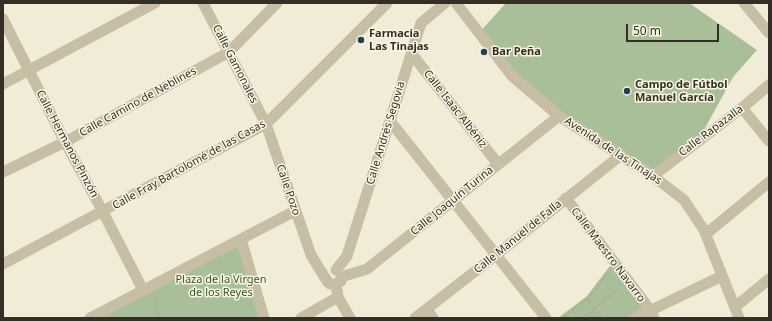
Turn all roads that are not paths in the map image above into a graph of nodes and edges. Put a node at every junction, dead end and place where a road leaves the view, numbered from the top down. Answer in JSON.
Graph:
{"nodes":[{"id":1,"x":155,"y":3,"type":"edge"},
{"id":2,"x":203,"y":3,"type":"edge"},
{"id":3,"x":277,"y":3,"type":"edge"},
{"id":4,"x":387,"y":3,"type":"edge"},
{"id":5,"x":445,"y":3,"type":"edge"},
{"id":6,"x":456,"y":3,"type":"edge"},
{"id":7,"x":744,"y":3,"type":"edge"},
{"id":8,"x":3,"y":19,"type":"edge"},
{"id":9,"x":769,"y":33,"type":"edge"},
{"id":10,"x":229,"y":52,"type":"junction"},
{"id":11,"x":411,"y":53,"type":"junction"},
{"id":12,"x":29,"y":70,"type":"junction"},
{"id":13,"x":3,"y":84,"type":"edge"},
{"id":14,"x":769,"y":85,"type":"edge"},
{"id":15,"x":742,"y":108,"type":"junction"},
{"id":16,"x":559,"y":116,"type":"junction"},
{"id":17,"x":390,"y":120,"type":"junction"},
{"id":18,"x":266,"y":124,"type":"junction"},
{"id":19,"x":769,"y":141,"type":"edge"},
{"id":20,"x":64,"y":142,"type":"junction"},
{"id":21,"x":621,"y":155,"type":"junction"},
{"id":22,"x":498,"y":164,"type":"junction"},
{"id":23,"x":3,"y":172,"type":"edge"},
{"id":24,"x":653,"y":176,"type":"junction"},
{"id":25,"x":769,"y":182,"type":"edge"},
{"id":26,"x":566,"y":198,"type":"junction"},
{"id":27,"x":453,"y":200,"type":"junction"},
{"id":28,"x":295,"y":211,"type":"junction"},
{"id":29,"x":103,"y":212,"type":"junction"},
{"id":30,"x":706,"y":234,"type":"junction"},
{"id":31,"x":241,"y":239,"type":"junction"},
{"id":32,"x":496,"y":254,"type":"junction"},
{"id":33,"x":3,"y":264,"type":"edge"},
{"id":34,"x":334,"y":276,"type":"junction"},
{"id":35,"x":722,"y":276,"type":"junction"},
{"id":36,"x":769,"y":279,"type":"edge"},
{"id":37,"x":147,"y":288,"type":"junction"},
{"id":38,"x":338,"y":298,"type":"junction"},
{"id":39,"x":735,"y":307,"type":"junction"},
{"id":40,"x":430,"y":314,"type":"edge"},
{"id":41,"x":652,"y":315,"type":"edge"},
{"id":42,"x":90,"y":318,"type":"edge"},
{"id":43,"x":264,"y":318,"type":"edge"},
{"id":44,"x":301,"y":318,"type":"edge"},
{"id":45,"x":350,"y":318,"type":"edge"},
{"id":46,"x":415,"y":318,"type":"edge"},
{"id":47,"x":546,"y":318,"type":"edge"},
{"id":48,"x":635,"y":318,"type":"edge"},
{"id":49,"x":739,"y":318,"type":"edge"}],
"edges":[{"from":1,"to":12,"type":"street"},
{"from":2,"to":10,"type":"street","name":"Calle Gamonales"},
{"from":3,"to":10,"type":"street","name":"Calle Camino de Neblines"},
{"from":4,"to":18,"type":"street","name":"Calle Fray Bartolomé de las Casas"},
{"from":5,"to":11,"type":"street","name":"Calle Andrés Segovia"},
{"from":6,"to":16,"type":"street","name":"Avenida de las Tinajas"},
{"from":7,"to":9,"type":"street"},
{"from":8,"to":12,"type":"street","name":"Calle Hermanos Pinzón"},
{"from":10,"to":18,"type":"street","name":"Calle Gamonales"},
{"from":10,"to":20,"type":"street","name":"Calle Camino de Neblines"},
{"from":11,"to":17,"type":"street","name":"Calle Andrés Segovia"},
{"from":11,"to":22,"type":"street","name":"Calle Isaac Albéniz"},
{"from":12,"to":13,"type":"street"},
{"from":12,"to":20,"type":"street","name":"Calle Hermanos Pinzón"},
{"from":14,"to":15,"type":"street","name":"Calle Rapazalla"},
{"from":15,"to":19,"type":"street"},
{"from":15,"to":24,"type":"street","name":"Calle Rapazalla"},
{"from":16,"to":21,"type":"street","name":"Avenida de las Tinajas"},
{"from":16,"to":22,"type":"street","name":"Calle Joaquín Turina"},
{"from":17,"to":27,"type":"street"},
{"from":17,"to":34,"type":"street","name":"Calle Andrés Segovia"},
{"from":18,"to":28,"type":"street","name":"Calle Pozo"},
{"from":18,"to":29,"type":"street","name":"Calle Fray Bartolomé de las Casas"},
{"from":20,"to":23,"type":"street","name":"Calle Camino de Neblines"},
{"from":20,"to":29,"type":"street","name":"Calle Hermanos Pinzón"},
{"from":21,"to":24,"type":"street","name":"Avenida de las Tinajas"},
{"from":21,"to":26,"type":"street","name":"Calle Manuel de Falla"},
{"from":22,"to":27,"type":"street","name":"Calle Joaquín Turina"},
{"from":24,"to":30,"type":"street","name":"Avenida de las Tinajas"},
{"from":25,"to":30,"type":"street"},
{"from":26,"to":32,"type":"street","name":"Calle Manuel de Falla"},
{"from":26,"to":41,"type":"street","name":"Calle Maestro Navarro"},
{"from":27,"to":32,"type":"street"},
{"from":27,"to":34,"type":"street","name":"Calle Joaquín Turina"},
{"from":28,"to":31,"type":"street"},
{"from":28,"to":34,"type":"street","name":"Calle Pozo"},
{"from":29,"to":33,"type":"street","name":"Calle Fray Bartolomé de las Casas"},
{"from":29,"to":37,"type":"street","name":"Calle Hermanos Pinzón"},
{"from":30,"to":35,"type":"street","name":"Avenida de las Tinajas"},
{"from":31,"to":37,"type":"street"},
{"from":31,"to":43,"type":"street"},
{"from":32,"to":40,"type":"street","name":"Calle Manuel de Falla"},
{"from":32,"to":47,"type":"street"},
{"from":34,"to":38,"type":"street"},
{"from":35,"to":39,"type":"street","name":"Avenida de las Tinajas"},
{"from":35,"to":41,"type":"street"},
{"from":36,"to":39,"type":"street"},
{"from":37,"to":42,"type":"street"},
{"from":38,"to":44,"type":"street"},
{"from":38,"to":45,"type":"street"},
{"from":39,"to":49,"type":"street","name":"Avenida de las Tinajas"},
{"from":40,"to":46,"type":"street","name":"Calle Manuel de Falla"},
{"from":41,"to":48,"type":"street"}]}
